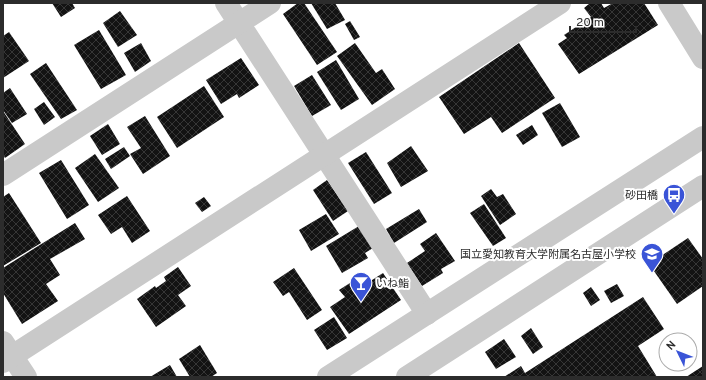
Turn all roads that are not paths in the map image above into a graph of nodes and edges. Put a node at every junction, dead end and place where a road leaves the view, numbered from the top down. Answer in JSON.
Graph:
{"nodes":[{"id":1,"x":226,"y":3,"type":"edge"},
{"id":2,"x":270,"y":3,"type":"edge"},
{"id":3,"x":560,"y":3,"type":"edge"},
{"id":4,"x":669,"y":3,"type":"edge"},
{"id":5,"x":240,"y":22,"type":"junction"},
{"id":6,"x":703,"y":58,"type":"edge"},
{"id":7,"x":703,"y":137,"type":"edge"},
{"id":8,"x":323,"y":155,"type":"junction"},
{"id":9,"x":3,"y":175,"type":"edge"},
{"id":10,"x":703,"y":186,"type":"edge"},
{"id":11,"x":427,"y":314,"type":"junction"},
{"id":12,"x":6,"y":353,"type":"edge"},
{"id":13,"x":26,"y":377,"type":"edge"},
{"id":14,"x":328,"y":377,"type":"edge"},
{"id":15,"x":407,"y":377,"type":"edge"}],
"edges":[{"from":1,"to":5,"type":"street"},
{"from":2,"to":5,"type":"street"},
{"from":3,"to":8,"type":"street"},
{"from":4,"to":6,"type":"street"},
{"from":5,"to":8,"type":"street"},
{"from":5,"to":9,"type":"street"},
{"from":7,"to":11,"type":"street"},
{"from":8,"to":11,"type":"street"},
{"from":8,"to":12,"type":"street"},
{"from":10,"to":15,"type":"street"},
{"from":11,"to":14,"type":"street"},
{"from":12,"to":13,"type":"street"}]}
